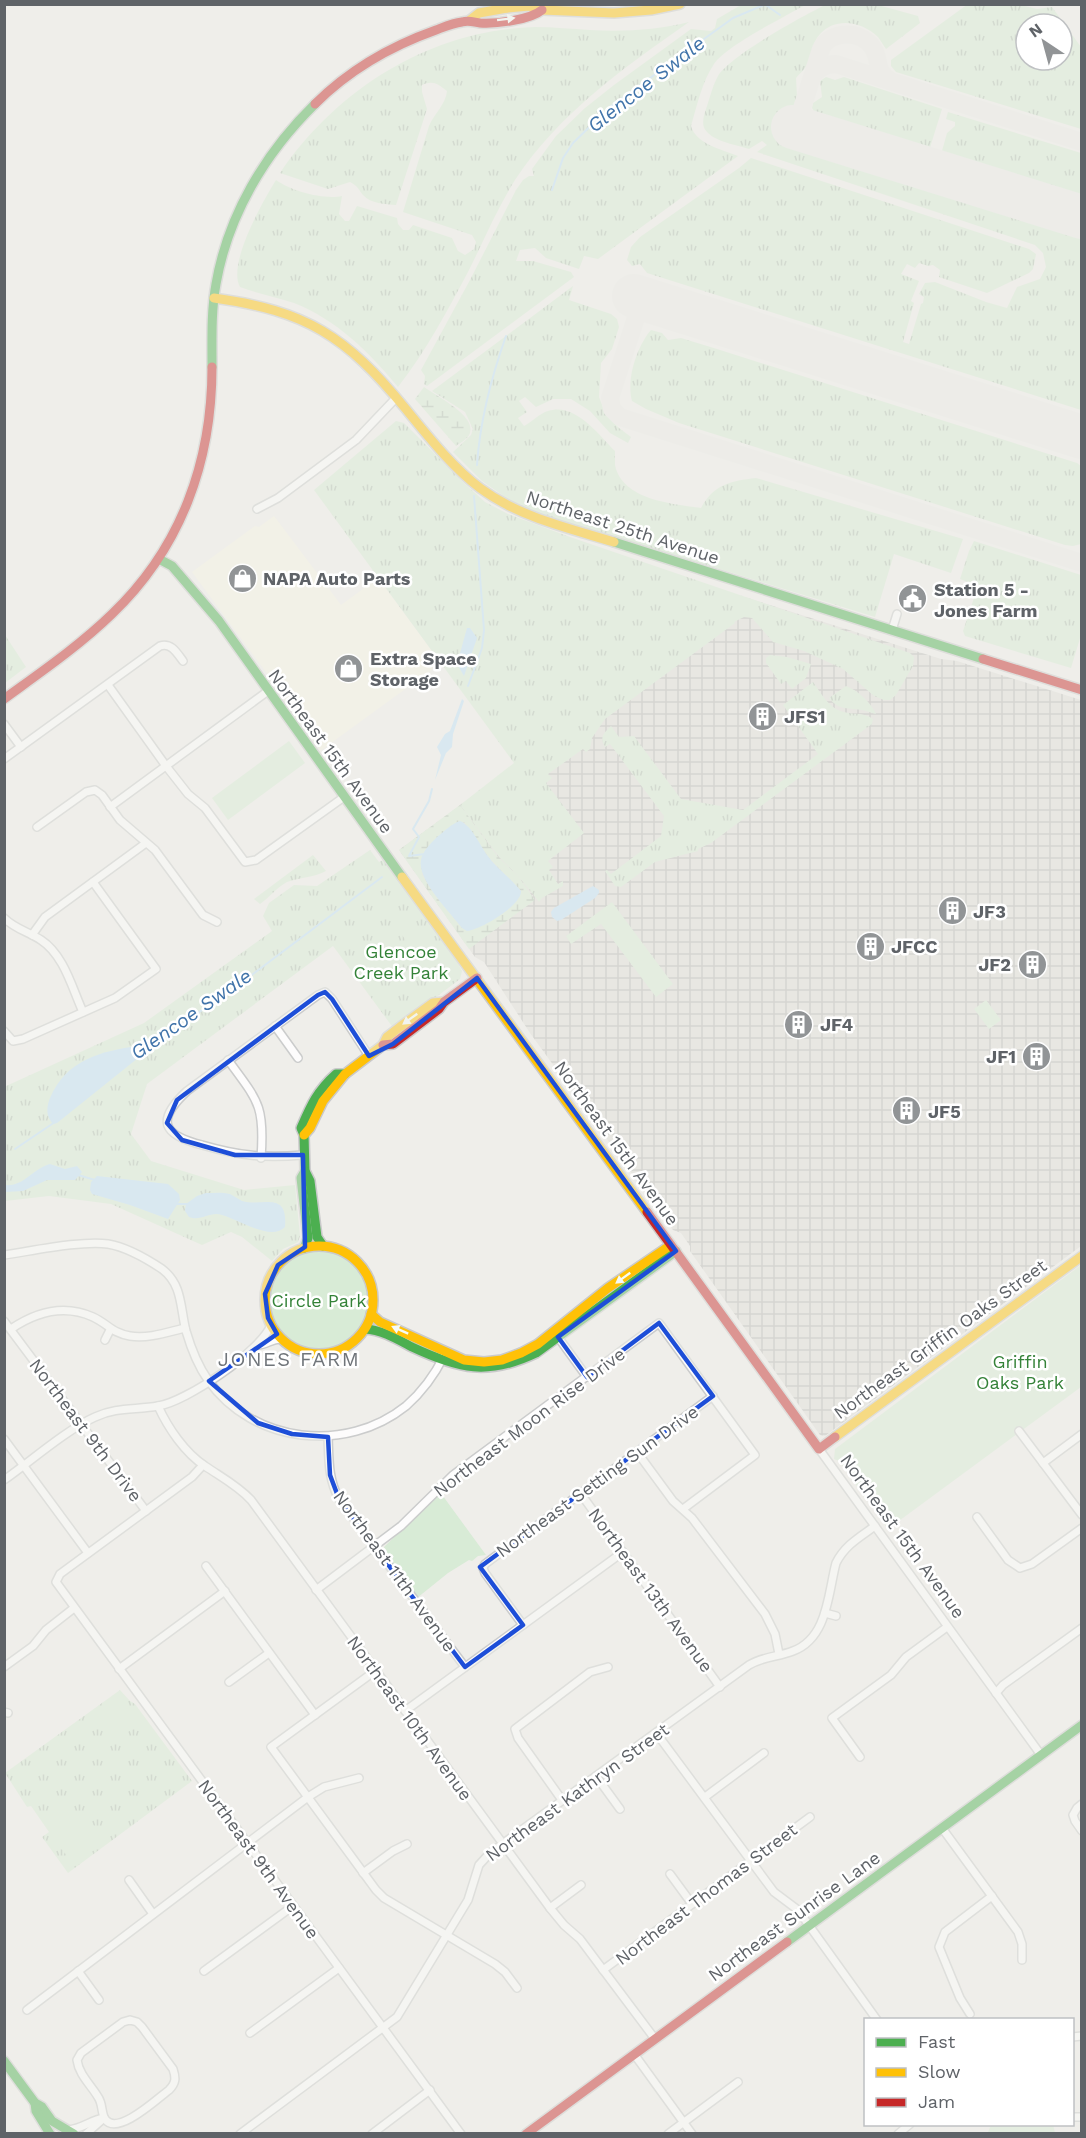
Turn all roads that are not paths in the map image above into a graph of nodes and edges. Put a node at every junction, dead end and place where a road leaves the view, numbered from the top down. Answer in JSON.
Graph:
{"nodes":[{"id":1,"x":680,"y":4,"type":"edge"},
{"id":2,"x":507,"y":6,"type":"edge"},
{"id":3,"x":542,"y":10,"type":"junction"},
{"id":4,"x":470,"y":20,"type":"junction"},
{"id":5,"x":214,"y":298,"type":"junction"},
{"id":6,"x":396,"y":398,"type":"junction"},
{"id":7,"x":257,"y":509,"type":"dead end"},
{"id":8,"x":159,"y":559,"type":"junction"},
{"id":9,"x":897,"y":614,"type":"dead end"},
{"id":10,"x":892,"y":630,"type":"junction"},
{"id":11,"x":183,"y":661,"type":"dead end"},
{"id":12,"x":108,"y":685,"type":"junction"},
{"id":13,"x":1082,"y":690,"type":"edge"},
{"id":14,"x":268,"y":692,"type":"junction"},
{"id":15,"x":4,"y":699,"type":"edge"},
{"id":16,"x":4,"y":724,"type":"edge"},
{"id":17,"x":21,"y":747,"type":"junction"},
{"id":18,"x":4,"y":759,"type":"edge"},
{"id":19,"x":166,"y":766,"type":"junction"},
{"id":20,"x":344,"y":797,"type":"junction"},
{"id":21,"x":110,"y":807,"type":"junction"},
{"id":22,"x":37,"y":827,"type":"dead end"},
{"id":23,"x":146,"y":843,"type":"junction"},
{"id":24,"x":93,"y":882,"type":"junction"},
{"id":25,"x":4,"y":918,"type":"edge"},
{"id":26,"x":217,"y":922,"type":"dead end"},
{"id":27,"x":32,"y":935,"type":"junction"},
{"id":28,"x":477,"y":978,"type":"junction"},
{"id":29,"x":83,"y":1012,"type":"junction"},
{"id":30,"x":275,"y":1026,"type":"junction"},
{"id":31,"x":4,"y":1031,"type":"edge"},
{"id":32,"x":369,"y":1056,"type":"junction"},
{"id":33,"x":298,"y":1058,"type":"dead end"},
{"id":34,"x":228,"y":1060,"type":"junction"},
{"id":35,"x":303,"y":1155,"type":"junction"},
{"id":36,"x":261,"y":1158,"type":"junction"},
{"id":37,"x":305,"y":1171,"type":"junction"},
{"id":38,"x":322,"y":1246,"type":"junction"},
{"id":39,"x":304,"y":1248,"type":"junction"},
{"id":40,"x":673,"y":1248,"type":"junction"},
{"id":41,"x":4,"y":1255,"type":"edge"},
{"id":42,"x":1082,"y":1256,"type":"edge"},
{"id":43,"x":371,"y":1314,"type":"junction"},
{"id":44,"x":4,"y":1321,"type":"edge"},
{"id":45,"x":271,"y":1325,"type":"junction"},
{"id":46,"x":185,"y":1328,"type":"junction"},
{"id":47,"x":10,"y":1329,"type":"junction"},
{"id":48,"x":365,"y":1329,"type":"junction"},
{"id":49,"x":110,"y":1330,"type":"junction"},
{"id":50,"x":558,"y":1337,"type":"junction"},
{"id":51,"x":282,"y":1339,"type":"junction"},
{"id":52,"x":105,"y":1340,"type":"dead end"},
{"id":53,"x":258,"y":1345,"type":"junction"},
{"id":54,"x":444,"y":1356,"type":"junction"},
{"id":55,"x":586,"y":1377,"type":"junction"},
{"id":56,"x":209,"y":1382,"type":"junction"},
{"id":57,"x":713,"y":1396,"type":"junction"},
{"id":58,"x":158,"y":1406,"type":"junction"},
{"id":59,"x":81,"y":1424,"type":"junction"},
{"id":60,"x":1019,"y":1431,"type":"dead end"},
{"id":61,"x":1082,"y":1434,"type":"edge"},
{"id":62,"x":328,"y":1437,"type":"junction"},
{"id":63,"x":4,"y":1439,"type":"edge"},
{"id":64,"x":819,"y":1449,"type":"junction"},
{"id":65,"x":637,"y":1452,"type":"junction"},
{"id":66,"x":1043,"y":1462,"type":"junction"},
{"id":67,"x":202,"y":1465,"type":"junction"},
{"id":68,"x":24,"y":1466,"type":"junction"},
{"id":69,"x":4,"y":1480,"type":"edge"},
{"id":70,"x":581,"y":1494,"type":"junction"},
{"id":71,"x":683,"y":1509,"type":"junction"},
{"id":72,"x":146,"y":1511,"type":"junction"},
{"id":73,"x":1082,"y":1515,"type":"edge"},
{"id":74,"x":976,"y":1517,"type":"dead end"},
{"id":75,"x":874,"y":1526,"type":"junction"},
{"id":76,"x":1082,"y":1528,"type":"edge"},
{"id":77,"x":375,"y":1548,"type":"junction"},
{"id":78,"x":623,"y":1552,"type":"junction"},
{"id":79,"x":88,"y":1553,"type":"junction"},
{"id":80,"x":206,"y":1566,"type":"dead end"},
{"id":81,"x":316,"y":1590,"type":"junction"},
{"id":82,"x":225,"y":1591,"type":"junction"},
{"id":83,"x":74,"y":1608,"type":"junction"},
{"id":84,"x":825,"y":1613,"type":"junction"},
{"id":85,"x":836,"y":1616,"type":"dead end"},
{"id":86,"x":523,"y":1625,"type":"junction"},
{"id":87,"x":947,"y":1627,"type":"junction"},
{"id":88,"x":1082,"y":1628,"type":"edge"},
{"id":89,"x":269,"y":1653,"type":"junction"},
{"id":90,"x":779,"y":1654,"type":"junction"},
{"id":91,"x":4,"y":1667,"type":"edge"},
{"id":92,"x":465,"y":1667,"type":"junction"},
{"id":93,"x":608,"y":1668,"type":"dead end"},
{"id":94,"x":119,"y":1669,"type":"junction"},
{"id":95,"x":375,"y":1671,"type":"junction"},
{"id":96,"x":229,"y":1682,"type":"dead end"},
{"id":97,"x":720,"y":1687,"type":"junction"},
{"id":98,"x":996,"y":1693,"type":"junction"},
{"id":99,"x":405,"y":1711,"type":"junction"},
{"id":100,"x":315,"y":1715,"type":"junction"},
{"id":101,"x":1082,"y":1725,"type":"edge"},
{"id":102,"x":657,"y":1734,"type":"junction"},
{"id":103,"x":764,"y":1753,"type":"dead end"},
{"id":104,"x":1041,"y":1755,"type":"junction"},
{"id":105,"x":860,"y":1757,"type":"dead end"},
{"id":106,"x":596,"y":1776,"type":"junction"},
{"id":107,"x":359,"y":1778,"type":"dead end"},
{"id":108,"x":308,"y":1797,"type":"junction"},
{"id":109,"x":705,"y":1797,"type":"junction"},
{"id":110,"x":562,"y":1800,"type":"junction"},
{"id":111,"x":1082,"y":1804,"type":"edge"},
{"id":112,"x":620,"y":1809,"type":"dead end"},
{"id":113,"x":810,"y":1817,"type":"dead end"},
{"id":114,"x":942,"y":1828,"type":"junction"},
{"id":115,"x":1082,"y":1831,"type":"edge"},
{"id":116,"x":247,"y":1843,"type":"junction"},
{"id":117,"x":407,"y":1844,"type":"dead end"},
{"id":118,"x":503,"y":1844,"type":"junction"},
{"id":119,"x":751,"y":1860,"type":"junction"},
{"id":120,"x":363,"y":1873,"type":"junction"},
{"id":121,"x":670,"y":1874,"type":"dead end"},
{"id":122,"x":129,"y":1880,"type":"dead end"},
{"id":123,"x":581,"y":1885,"type":"dead end"},
{"id":124,"x":992,"y":1896,"type":"junction"},
{"id":125,"x":692,"y":1904,"type":"junction"},
{"id":126,"x":293,"y":1906,"type":"junction"},
{"id":127,"x":550,"y":1908,"type":"junction"},
{"id":128,"x":153,"y":1914,"type":"junction"},
{"id":129,"x":809,"y":1926,"type":"junction"},
{"id":130,"x":446,"y":1935,"type":"junction"},
{"id":131,"x":1022,"y":1960,"type":"dead end"},
{"id":132,"x":339,"y":1968,"type":"junction"},
{"id":133,"x":603,"y":1970,"type":"junction"},
{"id":134,"x":78,"y":1971,"type":"junction"},
{"id":135,"x":204,"y":1971,"type":"dead end"},
{"id":136,"x":517,"y":1988,"type":"dead end"},
{"id":137,"x":99,"y":2000,"type":"dead end"},
{"id":138,"x":27,"y":2010,"type":"dead end"},
{"id":139,"x":970,"y":2014,"type":"dead end"},
{"id":140,"x":876,"y":2018,"type":"edge"},
{"id":141,"x":383,"y":2028,"type":"junction"},
{"id":142,"x":250,"y":2033,"type":"dead end"},
{"id":143,"x":655,"y":2039,"type":"junction"},
{"id":144,"x":634,"y":2054,"type":"junction"},
{"id":145,"x":4,"y":2061,"type":"edge"},
{"id":146,"x":738,"y":2082,"type":"dead end"},
{"id":147,"x":430,"y":2090,"type":"junction"},
{"id":148,"x":34,"y":2103,"type":"junction"},
{"id":149,"x":104,"y":2118,"type":"junction"},
{"id":150,"x":684,"y":2122,"type":"junction"},
{"id":151,"x":70,"y":2131,"type":"edge"},
{"id":152,"x":52,"y":2133,"type":"edge"},
{"id":153,"x":86,"y":2133,"type":"edge"},
{"id":154,"x":240,"y":2133,"type":"edge"},
{"id":155,"x":372,"y":2133,"type":"edge"},
{"id":156,"x":460,"y":2133,"type":"edge"},
{"id":157,"x":526,"y":2133,"type":"edge"},
{"id":158,"x":668,"y":2133,"type":"edge"},
{"id":159,"x":692,"y":2133,"type":"edge"}],
"edges":[{"from":1,"to":3,"type":"street"},
{"from":2,"to":3,"type":"street"},
{"from":2,"to":4,"type":"street"},
{"from":4,"to":3,"type":"street","one_way":true},
{"from":4,"to":5,"type":"street"},
{"from":5,"to":6,"type":"street","name":"Northeast 25th Avenue"},
{"from":5,"to":8,"type":"street"},
{"from":6,"to":7,"type":"street"},
{"from":6,"to":10,"type":"street","name":"Northeast 25th Avenue"},
{"from":8,"to":14,"type":"street","name":"Northeast 15th Avenue"},
{"from":8,"to":15,"type":"street"},
{"from":9,"to":10,"type":"street"},
{"from":10,"to":13,"type":"street","name":"Northeast 25th Avenue"},
{"from":11,"to":12,"type":"street"},
{"from":12,"to":17,"type":"street"},
{"from":12,"to":19,"type":"street"},
{"from":14,"to":19,"type":"street"},
{"from":14,"to":20,"type":"street","name":"Northeast 15th Avenue"},
{"from":16,"to":17,"type":"street"},
{"from":17,"to":18,"type":"street"},
{"from":19,"to":20,"type":"street"},
{"from":19,"to":21,"type":"street"},
{"from":20,"to":28,"type":"street","name":"Northeast 15th Avenue"},
{"from":21,"to":22,"type":"street"},
{"from":21,"to":23,"type":"street"},
{"from":23,"to":24,"type":"street"},
{"from":23,"to":26,"type":"street"},
{"from":24,"to":27,"type":"street"},
{"from":24,"to":29,"type":"street"},
{"from":25,"to":27,"type":"street"},
{"from":27,"to":29,"type":"street"},
{"from":28,"to":32,"type":"street"},
{"from":28,"to":40,"type":"street","name":"Northeast 15th Avenue"},
{"from":29,"to":31,"type":"street"},
{"from":30,"to":32,"type":"street"},
{"from":30,"to":33,"type":"street"},
{"from":30,"to":34,"type":"street"},
{"from":32,"to":35,"type":"street"},
{"from":34,"to":36,"type":"street"},
{"from":34,"to":36,"type":"street"},
{"from":35,"to":36,"type":"street"},
{"from":35,"to":37,"type":"street"},
{"from":37,"to":38,"type":"street"},
{"from":37,"to":39,"type":"street"},
{"from":38,"to":39,"type":"street"},
{"from":38,"to":43,"type":"street"},
{"from":39,"to":45,"type":"street"},
{"from":40,"to":50,"type":"street"},
{"from":40,"to":54,"type":"street","one_way":true},
{"from":40,"to":64,"type":"street","name":"Northeast 15th Avenue"},
{"from":41,"to":46,"type":"street"},
{"from":42,"to":64,"type":"street","name":"Northeast Griffin Oaks Street"},
{"from":43,"to":48,"type":"street"},
{"from":54,"to":43,"type":"street","one_way":true},
{"from":44,"to":47,"type":"street","name":"Northeast 9th Drive"},
{"from":45,"to":51,"type":"street"},
{"from":45,"to":53,"type":"street"},
{"from":46,"to":49,"type":"street"},
{"from":46,"to":56,"type":"street"},
{"from":47,"to":49,"type":"street"},
{"from":47,"to":59,"type":"street","name":"Northeast 9th Drive"},
{"from":48,"to":51,"type":"street"},
{"from":48,"to":54,"type":"street"},
{"from":49,"to":52,"type":"street"},
{"from":50,"to":54,"type":"street"},
{"from":50,"to":55,"type":"street"},
{"from":51,"to":53,"type":"street"},
{"from":53,"to":56,"type":"street"},
{"from":54,"to":62,"type":"street"},
{"from":55,"to":57,"type":"street","name":"Northeast Moon Rise Drive"},
{"from":55,"to":77,"type":"street","name":"Northeast Moon Rise Drive"},
{"from":56,"to":58,"type":"street"},
{"from":56,"to":62,"type":"street"},
{"from":57,"to":65,"type":"street","name":"Northeast Setting Sun Drive"},
{"from":57,"to":71,"type":"street"},
{"from":58,"to":59,"type":"street"},
{"from":58,"to":67,"type":"street","name":"Northeast 10th Avenue"},
{"from":59,"to":68,"type":"street"},
{"from":59,"to":72,"type":"street","name":"Northeast 9th Drive"},
{"from":60,"to":66,"type":"street"},
{"from":61,"to":66,"type":"street"},
{"from":62,"to":77,"type":"street","name":"Northeast 11th Avenue"},
{"from":63,"to":68,"type":"street"},
{"from":64,"to":75,"type":"street","name":"Northeast 15th Avenue"},
{"from":65,"to":70,"type":"street","name":"Northeast Setting Sun Drive"},
{"from":65,"to":71,"type":"street"},
{"from":66,"to":73,"type":"street"},
{"from":67,"to":72,"type":"street"},
{"from":67,"to":81,"type":"street","name":"Northeast 10th Avenue"},
{"from":68,"to":69,"type":"street"},
{"from":68,"to":79,"type":"street"},
{"from":70,"to":78,"type":"street","name":"Northeast 13th Avenue"},
{"from":70,"to":86,"type":"street","name":"Northeast Setting Sun Drive"},
{"from":71,"to":90,"type":"street"},
{"from":72,"to":79,"type":"street"},
{"from":74,"to":76,"type":"street"},
{"from":75,"to":84,"type":"street","name":"Northeast Kathryn Street"},
{"from":75,"to":87,"type":"street","name":"Northeast 15th Avenue"},
{"from":77,"to":81,"type":"street","name":"Northeast Moon Rise Drive"},
{"from":77,"to":92,"type":"street","name":"Northeast 11th Avenue"},
{"from":78,"to":86,"type":"street"},
{"from":78,"to":97,"type":"street","name":"Northeast 13th Avenue"},
{"from":79,"to":83,"type":"street","name":"Northeast 9th Avenue"},
{"from":80,"to":82,"type":"street"},
{"from":81,"to":95,"type":"street","name":"Northeast 10th Avenue"},
{"from":82,"to":89,"type":"street"},
{"from":82,"to":94,"type":"street"},
{"from":83,"to":91,"type":"street"},
{"from":83,"to":94,"type":"street","name":"Northeast 9th Avenue"},
{"from":84,"to":85,"type":"street"},
{"from":84,"to":90,"type":"street","name":"Northeast Kathryn Street"},
{"from":86,"to":92,"type":"street"},
{"from":87,"to":98,"type":"street","name":"Northeast 15th Avenue"},
{"from":87,"to":105,"type":"street"},
{"from":88,"to":98,"type":"street"},
{"from":89,"to":96,"type":"street"},
{"from":89,"to":100,"type":"street"},
{"from":90,"to":97,"type":"street","name":"Northeast Kathryn Street"},
{"from":92,"to":99,"type":"street"},
{"from":93,"to":110,"type":"street"},
{"from":94,"to":116,"type":"street","name":"Northeast 9th Avenue"},
{"from":95,"to":99,"type":"street","name":"Northeast 10th Avenue"},
{"from":95,"to":100,"type":"street"},
{"from":97,"to":102,"type":"street","name":"Northeast Kathryn Street"},
{"from":98,"to":104,"type":"street","name":"Northeast 15th Avenue"},
{"from":99,"to":118,"type":"street","name":"Northeast 10th Avenue"},
{"from":100,"to":108,"type":"street"},
{"from":101,"to":104,"type":"street","name":"Northeast Sunrise Lane"},
{"from":102,"to":106,"type":"street","name":"Northeast Kathryn Street"},
{"from":102,"to":109,"type":"street"},
{"from":103,"to":109,"type":"street"},
{"from":104,"to":114,"type":"street","name":"Northeast Sunrise Lane"},
{"from":106,"to":110,"type":"street","name":"Northeast Kathryn Street"},
{"from":106,"to":112,"type":"street"},
{"from":107,"to":108,"type":"street"},
{"from":108,"to":116,"type":"street"},
{"from":108,"to":120,"type":"street"},
{"from":109,"to":119,"type":"street"},
{"from":110,"to":118,"type":"street","name":"Northeast Kathryn Street"},
{"from":111,"to":115,"type":"street"},
{"from":113,"to":119,"type":"street","name":"Northeast Thomas Street"},
{"from":114,"to":124,"type":"street"},
{"from":114,"to":129,"type":"street","name":"Northeast Sunrise Lane"},
{"from":116,"to":126,"type":"street","name":"Northeast 9th Avenue"},
{"from":116,"to":128,"type":"street"},
{"from":117,"to":120,"type":"street"},
{"from":118,"to":127,"type":"street","name":"Northeast 10th Avenue"},
{"from":118,"to":130,"type":"street","name":"Northeast Kathryn Street"},
{"from":119,"to":125,"type":"street","name":"Northeast Thomas Street"},
{"from":119,"to":129,"type":"street"},
{"from":120,"to":130,"type":"street"},
{"from":121,"to":125,"type":"street"},
{"from":122,"to":128,"type":"street"},
{"from":123,"to":127,"type":"street"},
{"from":124,"to":131,"type":"street"},
{"from":124,"to":139,"type":"street"},
{"from":125,"to":133,"type":"street","name":"Northeast Thomas Street"},
{"from":126,"to":132,"type":"street","name":"Northeast 9th Avenue"},
{"from":126,"to":135,"type":"street"},
{"from":127,"to":133,"type":"street","name":"Northeast 10th Avenue"},
{"from":128,"to":134,"type":"street"},
{"from":129,"to":140,"type":"street"},
{"from":129,"to":143,"type":"street","name":"Northeast Sunrise Lane"},
{"from":130,"to":136,"type":"street"},
{"from":130,"to":141,"type":"street","name":"Northeast Kathryn Street"},
{"from":132,"to":141,"type":"street","name":"Northeast 9th Avenue"},
{"from":132,"to":142,"type":"street"},
{"from":133,"to":143,"type":"street","name":"Northeast 10th Avenue"},
{"from":134,"to":137,"type":"street"},
{"from":134,"to":138,"type":"street"},
{"from":141,"to":147,"type":"street","name":"Northeast 9th Avenue"},
{"from":141,"to":154,"type":"street","name":"Northeast Kathryn Street"},
{"from":143,"to":144,"type":"street","name":"Northeast Sunrise Lane"},
{"from":144,"to":150,"type":"street"},
{"from":144,"to":157,"type":"street","name":"Northeast Sunrise Lane"},
{"from":145,"to":148,"type":"street"},
{"from":146,"to":150,"type":"street"},
{"from":147,"to":155,"type":"street"},
{"from":147,"to":156,"type":"street","name":"Northeast 9th Avenue"},
{"from":148,"to":151,"type":"street"},
{"from":148,"to":152,"type":"street"},
{"from":149,"to":149,"type":"street"},
{"from":149,"to":151,"type":"street"},
{"from":149,"to":153,"type":"street"},
{"from":150,"to":158,"type":"street"},
{"from":150,"to":159,"type":"street"},
{"from":151,"to":152,"type":"street"}]}
